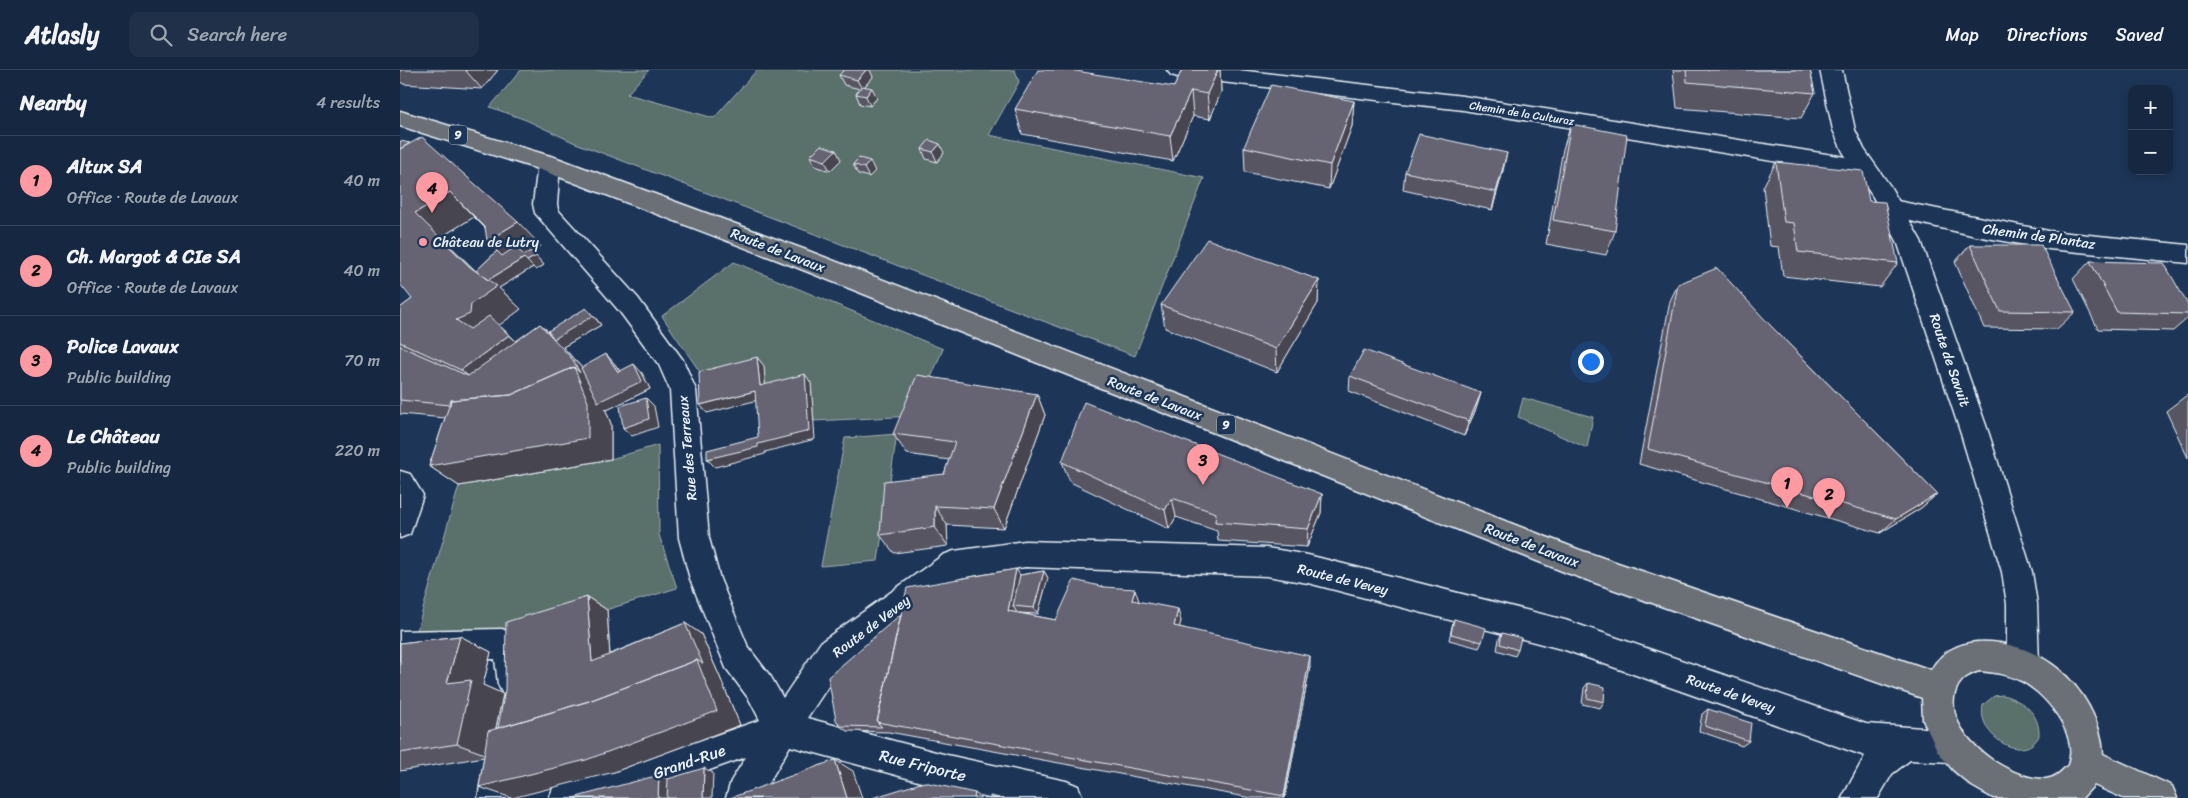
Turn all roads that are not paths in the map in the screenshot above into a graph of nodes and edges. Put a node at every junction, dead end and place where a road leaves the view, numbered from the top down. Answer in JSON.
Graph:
{"nodes":[{"id":1,"x":1178,"y":70,"type":"edge"},
{"id":2,"x":1831,"y":70,"type":"edge"},
{"id":3,"x":400,"y":118,"type":"edge"},
{"id":4,"x":549,"y":164,"type":"junction"},
{"id":5,"x":1864,"y":168,"type":"junction"},
{"id":6,"x":1892,"y":209,"type":"junction"},
{"id":7,"x":2188,"y":254,"type":"edge"},
{"id":8,"x":400,"y":483,"type":"edge"},
{"id":9,"x":400,"y":525,"type":"edge"},
{"id":10,"x":400,"y":646,"type":"edge"},
{"id":11,"x":2023,"y":665,"type":"junction"},
{"id":12,"x":1938,"y":688,"type":"junction"},
{"id":13,"x":782,"y":728,"type":"junction"},
{"id":14,"x":1905,"y":743,"type":"junction"},
{"id":15,"x":1951,"y":746,"type":"junction"},
{"id":16,"x":2086,"y":764,"type":"junction"},
{"id":17,"x":495,"y":798,"type":"edge"},
{"id":18,"x":566,"y":798,"type":"edge"},
{"id":19,"x":743,"y":798,"type":"edge"},
{"id":20,"x":1066,"y":798,"type":"edge"},
{"id":21,"x":1859,"y":798,"type":"edge"},
{"id":22,"x":2160,"y":798,"type":"edge"}],
"edges":[{"from":1,"to":5,"type":"street","name":"Chemin de la Culturaz"},
{"from":2,"to":5,"type":"street","name":"Route de Savuit"},
{"from":3,"to":4,"type":"main road","name":"Route de Lavaux","number":"9"},
{"from":4,"to":12,"type":"main road","name":"Route de Lavaux","number":"9"},
{"from":4,"to":13,"type":"street","name":"Rue des Terreaux"},
{"from":5,"to":6,"type":"street","name":"Route de Savuit"},
{"from":6,"to":7,"type":"street","name":"Chemin de Plantaz"},
{"from":6,"to":11,"type":"street","name":"Route de Savuit"},
{"from":8,"to":9,"type":"street"},
{"from":10,"to":17,"type":"street"},
{"from":11,"to":12,"type":"main road"},
{"from":11,"to":16,"type":"main road"},
{"from":12,"to":15,"type":"main road"},
{"from":13,"to":14,"type":"street","name":"Route de Vevey"},
{"from":13,"to":18,"type":"street","name":"Grand-Rue"},
{"from":13,"to":19,"type":"street","name":"Route de Vevey"},
{"from":13,"to":20,"type":"street","name":"Rue Friporte"},
{"from":14,"to":15,"type":"street","name":"Route de Vevey"},
{"from":14,"to":21,"type":"street"},
{"from":15,"to":16,"type":"main road"},
{"from":16,"to":22,"type":"main road"}]}
